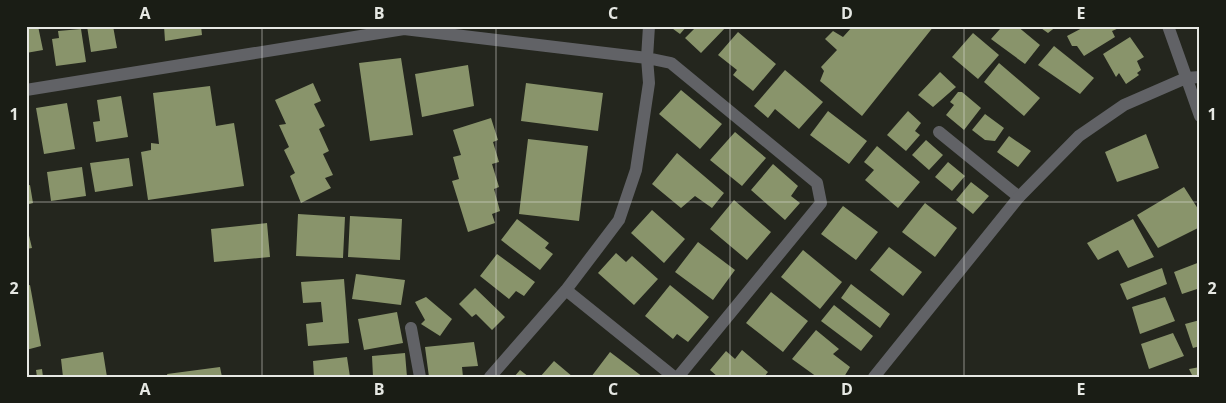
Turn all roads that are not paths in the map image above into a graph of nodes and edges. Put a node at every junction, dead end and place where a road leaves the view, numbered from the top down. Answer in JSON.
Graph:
{"nodes":[{"id":1,"x":650,"y":26,"type":"edge"},
{"id":2,"x":1168,"y":26,"type":"edge"},
{"id":3,"x":647,"y":58,"type":"junction"},
{"id":4,"x":1200,"y":77,"type":"edge"},
{"id":5,"x":1186,"y":78,"type":"junction"},
{"id":6,"x":26,"y":90,"type":"edge"},
{"id":7,"x":1200,"y":116,"type":"edge"},
{"id":8,"x":939,"y":132,"type":"dead end"},
{"id":9,"x":1019,"y":197,"type":"junction"},
{"id":10,"x":566,"y":290,"type":"junction"},
{"id":11,"x":411,"y":328,"type":"dead end"},
{"id":12,"x":420,"y":377,"type":"edge"},
{"id":13,"x":490,"y":377,"type":"edge"},
{"id":14,"x":674,"y":377,"type":"edge"},
{"id":15,"x":678,"y":377,"type":"edge"},
{"id":16,"x":874,"y":377,"type":"edge"}],
"edges":[{"from":1,"to":3,"type":"street"},
{"from":2,"to":5,"type":"street"},
{"from":3,"to":6,"type":"street"},
{"from":3,"to":10,"type":"street"},
{"from":3,"to":15,"type":"street"},
{"from":4,"to":5,"type":"street"},
{"from":5,"to":7,"type":"street"},
{"from":5,"to":9,"type":"street"},
{"from":8,"to":9,"type":"street"},
{"from":9,"to":16,"type":"street"},
{"from":10,"to":13,"type":"street"},
{"from":10,"to":14,"type":"street"},
{"from":11,"to":12,"type":"street"}]}
